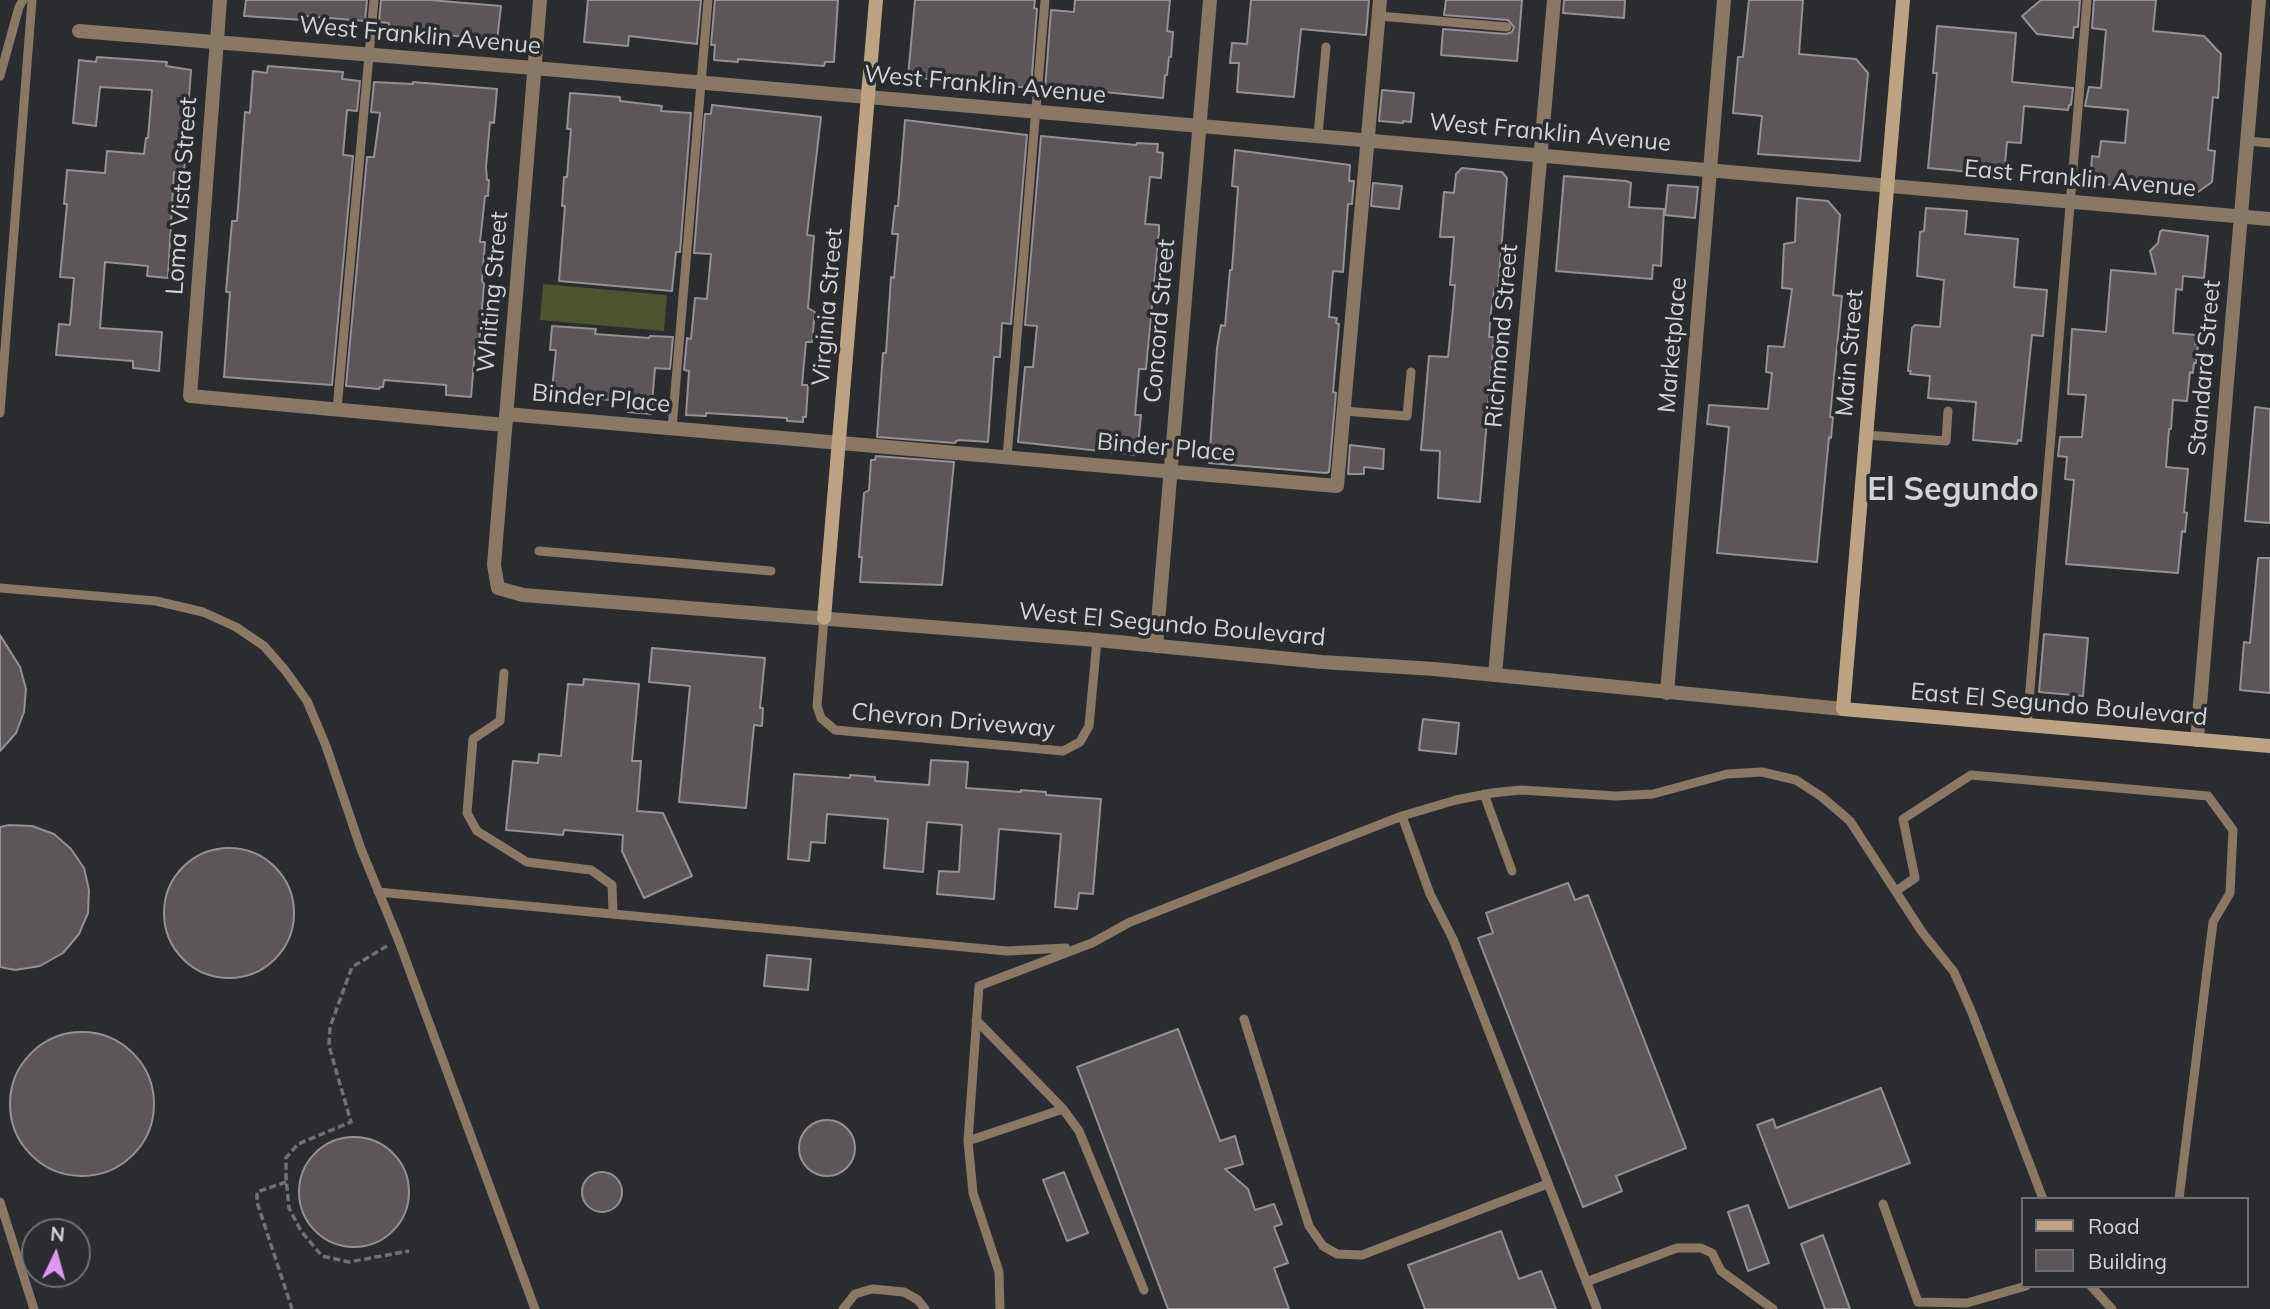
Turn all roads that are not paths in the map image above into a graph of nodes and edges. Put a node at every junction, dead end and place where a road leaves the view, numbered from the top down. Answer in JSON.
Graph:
{"nodes":[{"id":1,"x":23,"y":0,"type":"edge"},
{"id":2,"x":32,"y":0,"type":"edge"},
{"id":3,"x":220,"y":0,"type":"edge"},
{"id":4,"x":374,"y":0,"type":"edge"},
{"id":5,"x":540,"y":0,"type":"edge"},
{"id":6,"x":708,"y":0,"type":"edge"},
{"id":7,"x":877,"y":0,"type":"edge"},
{"id":8,"x":1045,"y":0,"type":"edge"},
{"id":9,"x":1210,"y":0,"type":"edge"},
{"id":10,"x":1380,"y":0,"type":"edge"},
{"id":11,"x":1554,"y":0,"type":"edge"},
{"id":12,"x":1724,"y":0,"type":"edge"},
{"id":13,"x":1903,"y":0,"type":"edge"},
{"id":14,"x":2087,"y":0,"type":"edge"},
{"id":15,"x":2259,"y":0,"type":"edge"},
{"id":16,"x":1378,"y":16,"type":"junction"},
{"id":17,"x":1507,"y":27,"type":"dead end"},
{"id":18,"x":79,"y":31,"type":"dead end"},
{"id":19,"x":216,"y":43,"type":"junction"},
{"id":20,"x":1326,"y":47,"type":"dead end"},
{"id":21,"x":369,"y":56,"type":"junction"},
{"id":22,"x":534,"y":68,"type":"junction"},
{"id":23,"x":0,"y":76,"type":"edge"},
{"id":24,"x":701,"y":83,"type":"junction"},
{"id":25,"x":869,"y":98,"type":"junction"},
{"id":26,"x":1035,"y":112,"type":"junction"},
{"id":27,"x":1200,"y":125,"type":"junction"},
{"id":28,"x":1318,"y":135,"type":"junction"},
{"id":29,"x":1369,"y":140,"type":"junction"},
{"id":30,"x":2247,"y":141,"type":"junction"},
{"id":31,"x":2270,"y":143,"type":"edge"},
{"id":32,"x":1542,"y":155,"type":"junction"},
{"id":33,"x":1710,"y":170,"type":"junction"},
{"id":34,"x":1887,"y":186,"type":"junction"},
{"id":35,"x":2071,"y":201,"type":"junction"},
{"id":36,"x":2241,"y":216,"type":"junction"},
{"id":37,"x":2270,"y":219,"type":"edge"},
{"id":38,"x":1411,"y":372,"type":"dead end"},
{"id":39,"x":190,"y":396,"type":"joint"},
{"id":40,"x":337,"y":409,"type":"junction"},
{"id":41,"x":1344,"y":411,"type":"junction"},
{"id":42,"x":1948,"y":411,"type":"dead end"},
{"id":43,"x":0,"y":413,"type":"edge"},
{"id":44,"x":506,"y":419,"type":"junction"},
{"id":45,"x":672,"y":428,"type":"junction"},
{"id":46,"x":1866,"y":435,"type":"junction"},
{"id":47,"x":839,"y":442,"type":"junction"},
{"id":48,"x":1007,"y":457,"type":"junction"},
{"id":49,"x":1170,"y":471,"type":"junction"},
{"id":50,"x":539,"y":551,"type":"dead end"},
{"id":51,"x":771,"y":571,"type":"dead end"},
{"id":52,"x":0,"y":588,"type":"edge"},
{"id":53,"x":498,"y":588,"type":"joint"},
{"id":54,"x":824,"y":618,"type":"junction"},
{"id":55,"x":1097,"y":640,"type":"junction"},
{"id":56,"x":1156,"y":646,"type":"junction"},
{"id":57,"x":504,"y":673,"type":"dead end"},
{"id":58,"x":1495,"y":675,"type":"junction"},
{"id":59,"x":1667,"y":693,"type":"junction"},
{"id":60,"x":1843,"y":709,"type":"junction"},
{"id":61,"x":2027,"y":725,"type":"junction"},
{"id":62,"x":2197,"y":740,"type":"junction"},
{"id":63,"x":2270,"y":746,"type":"edge"},
{"id":64,"x":1484,"y":794,"type":"junction"},
{"id":65,"x":1402,"y":816,"type":"junction"},
{"id":66,"x":1513,"y":871,"type":"dead end"},
{"id":67,"x":1896,"y":891,"type":"junction"},
{"id":68,"x":377,"y":892,"type":"junction"},
{"id":69,"x":612,"y":913,"type":"junction"},
{"id":70,"x":1092,"y":943,"type":"junction"},
{"id":71,"x":1244,"y":1019,"type":"dead end"},
{"id":72,"x":976,"y":1020,"type":"junction"},
{"id":73,"x":1063,"y":1110,"type":"junction"},
{"id":74,"x":968,"y":1141,"type":"junction"},
{"id":75,"x":1547,"y":1184,"type":"junction"},
{"id":76,"x":2042,"y":1197,"type":"edge"},
{"id":77,"x":2179,"y":1197,"type":"edge"},
{"id":78,"x":0,"y":1202,"type":"edge"},
{"id":79,"x":1883,"y":1204,"type":"dead end"},
{"id":80,"x":1586,"y":1282,"type":"junction"},
{"id":81,"x":2022,"y":1287,"type":"edge"},
{"id":82,"x":2093,"y":1288,"type":"edge"},
{"id":83,"x":1144,"y":1290,"type":"dead end"},
{"id":84,"x":34,"y":1309,"type":"edge"},
{"id":85,"x":535,"y":1309,"type":"edge"},
{"id":86,"x":843,"y":1309,"type":"edge"},
{"id":87,"x":925,"y":1309,"type":"edge"},
{"id":88,"x":1000,"y":1309,"type":"edge"},
{"id":89,"x":1597,"y":1309,"type":"edge"},
{"id":90,"x":1773,"y":1309,"type":"edge"},
{"id":91,"x":2112,"y":1309,"type":"edge"}],
"edges":[{"from":1,"to":23,"type":"lane"},
{"from":2,"to":43,"type":"lane"},
{"from":3,"to":19,"type":"street","name":"Loma Vista Street"},
{"from":4,"to":21,"type":"lane"},
{"from":5,"to":22,"type":"street","name":"Whiting Street"},
{"from":6,"to":24,"type":"lane"},
{"from":7,"to":25,"type":"main road","name":"Virginia Street"},
{"from":8,"to":26,"type":"lane"},
{"from":9,"to":27,"type":"street","name":"Concord Street"},
{"from":10,"to":16,"type":"street","name":"Binder Place"},
{"from":11,"to":32,"type":"street","name":"Richmond Street"},
{"from":12,"to":33,"type":"street","name":"Marketplace"},
{"from":13,"to":34,"type":"main road","name":"Main Street"},
{"from":14,"to":35,"type":"lane"},
{"from":15,"to":30,"type":"street","name":"Standard Street"},
{"from":16,"to":17,"type":"lane"},
{"from":16,"to":29,"type":"street","name":"Binder Place"},
{"from":18,"to":19,"type":"street","name":"West Franklin Avenue"},
{"from":19,"to":21,"type":"street","name":"West Franklin Avenue"},
{"from":19,"to":39,"type":"street","name":"Loma Vista Street"},
{"from":20,"to":28,"type":"lane"},
{"from":21,"to":22,"type":"street","name":"West Franklin Avenue"},
{"from":21,"to":40,"type":"lane"},
{"from":22,"to":24,"type":"street","name":"West Franklin Avenue"},
{"from":22,"to":44,"type":"street","name":"Whiting Street"},
{"from":24,"to":25,"type":"street","name":"West Franklin Avenue"},
{"from":24,"to":45,"type":"lane"},
{"from":25,"to":26,"type":"street","name":"West Franklin Avenue"},
{"from":25,"to":47,"type":"main road","name":"Virginia Street"},
{"from":26,"to":27,"type":"street","name":"West Franklin Avenue"},
{"from":26,"to":48,"type":"lane"},
{"from":27,"to":28,"type":"street","name":"West Franklin Avenue"},
{"from":27,"to":49,"type":"street","name":"Concord Street"},
{"from":28,"to":29,"type":"street","name":"West Franklin Avenue"},
{"from":29,"to":32,"type":"street","name":"West Franklin Avenue"},
{"from":29,"to":41,"type":"street","name":"Binder Place"},
{"from":30,"to":31,"type":"lane"},
{"from":30,"to":36,"type":"street","name":"Standard Street"},
{"from":32,"to":33,"type":"street","name":"West Franklin Avenue"},
{"from":32,"to":58,"type":"street","name":"Richmond Street"},
{"from":33,"to":34,"type":"street","name":"West Franklin Avenue"},
{"from":33,"to":59,"type":"street","name":"Marketplace"},
{"from":34,"to":35,"type":"street","name":"East Franklin Avenue"},
{"from":34,"to":46,"type":"main road","name":"Main Street"},
{"from":35,"to":36,"type":"street","name":"East Franklin Avenue"},
{"from":35,"to":61,"type":"lane"},
{"from":36,"to":37,"type":"street","name":"East Franklin Avenue"},
{"from":36,"to":62,"type":"street","name":"Standard Street"},
{"from":38,"to":41,"type":"lane"},
{"from":39,"to":40,"type":"street","name":"Binder Place"},
{"from":40,"to":44,"type":"street","name":"Binder Place"},
{"from":41,"to":49,"type":"street","name":"Binder Place"},
{"from":42,"to":46,"type":"lane"},
{"from":44,"to":45,"type":"street","name":"Binder Place"},
{"from":44,"to":53,"type":"street","name":"Whiting Street"},
{"from":45,"to":47,"type":"street","name":"Binder Place"},
{"from":46,"to":60,"type":"main road","name":"Main Street"},
{"from":47,"to":48,"type":"street","name":"Binder Place"},
{"from":47,"to":54,"type":"main road","name":"Virginia Street"},
{"from":48,"to":49,"type":"street","name":"Binder Place"},
{"from":49,"to":56,"type":"street","name":"Concord Street"},
{"from":50,"to":51,"type":"lane"},
{"from":52,"to":68,"type":"lane"},
{"from":53,"to":54,"type":"street","name":"West El Segundo Boulevard"},
{"from":54,"to":55,"type":"street","name":"West El Segundo Boulevard"},
{"from":54,"to":55,"type":"lane","name":"Chevron Driveway"},
{"from":55,"to":56,"type":"street","name":"West El Segundo Boulevard"},
{"from":56,"to":58,"type":"street","name":"West El Segundo Boulevard"},
{"from":57,"to":69,"type":"lane"},
{"from":58,"to":59,"type":"street","name":"West El Segundo Boulevard"},
{"from":59,"to":60,"type":"street","name":"West El Segundo Boulevard"},
{"from":60,"to":61,"type":"main road","name":"East El Segundo Boulevard"},
{"from":61,"to":62,"type":"main road","name":"East El Segundo Boulevard"},
{"from":62,"to":63,"type":"main road","name":"East El Segundo Boulevard"},
{"from":64,"to":65,"type":"lane"},
{"from":64,"to":66,"type":"lane"},
{"from":64,"to":67,"type":"lane"},
{"from":65,"to":70,"type":"lane"},
{"from":65,"to":75,"type":"lane"},
{"from":67,"to":76,"type":"lane"},
{"from":67,"to":77,"type":"lane"},
{"from":68,"to":69,"type":"lane"},
{"from":68,"to":85,"type":"lane"},
{"from":69,"to":70,"type":"lane"},
{"from":70,"to":72,"type":"lane"},
{"from":71,"to":75,"type":"lane"},
{"from":72,"to":73,"type":"lane"},
{"from":72,"to":74,"type":"lane"},
{"from":73,"to":74,"type":"lane"},
{"from":73,"to":83,"type":"lane"},
{"from":74,"to":88,"type":"lane"},
{"from":75,"to":80,"type":"lane"},
{"from":78,"to":84,"type":"lane"},
{"from":79,"to":81,"type":"lane"},
{"from":80,"to":89,"type":"lane"},
{"from":80,"to":90,"type":"lane"},
{"from":82,"to":91,"type":"lane"},
{"from":86,"to":87,"type":"lane"}]}
